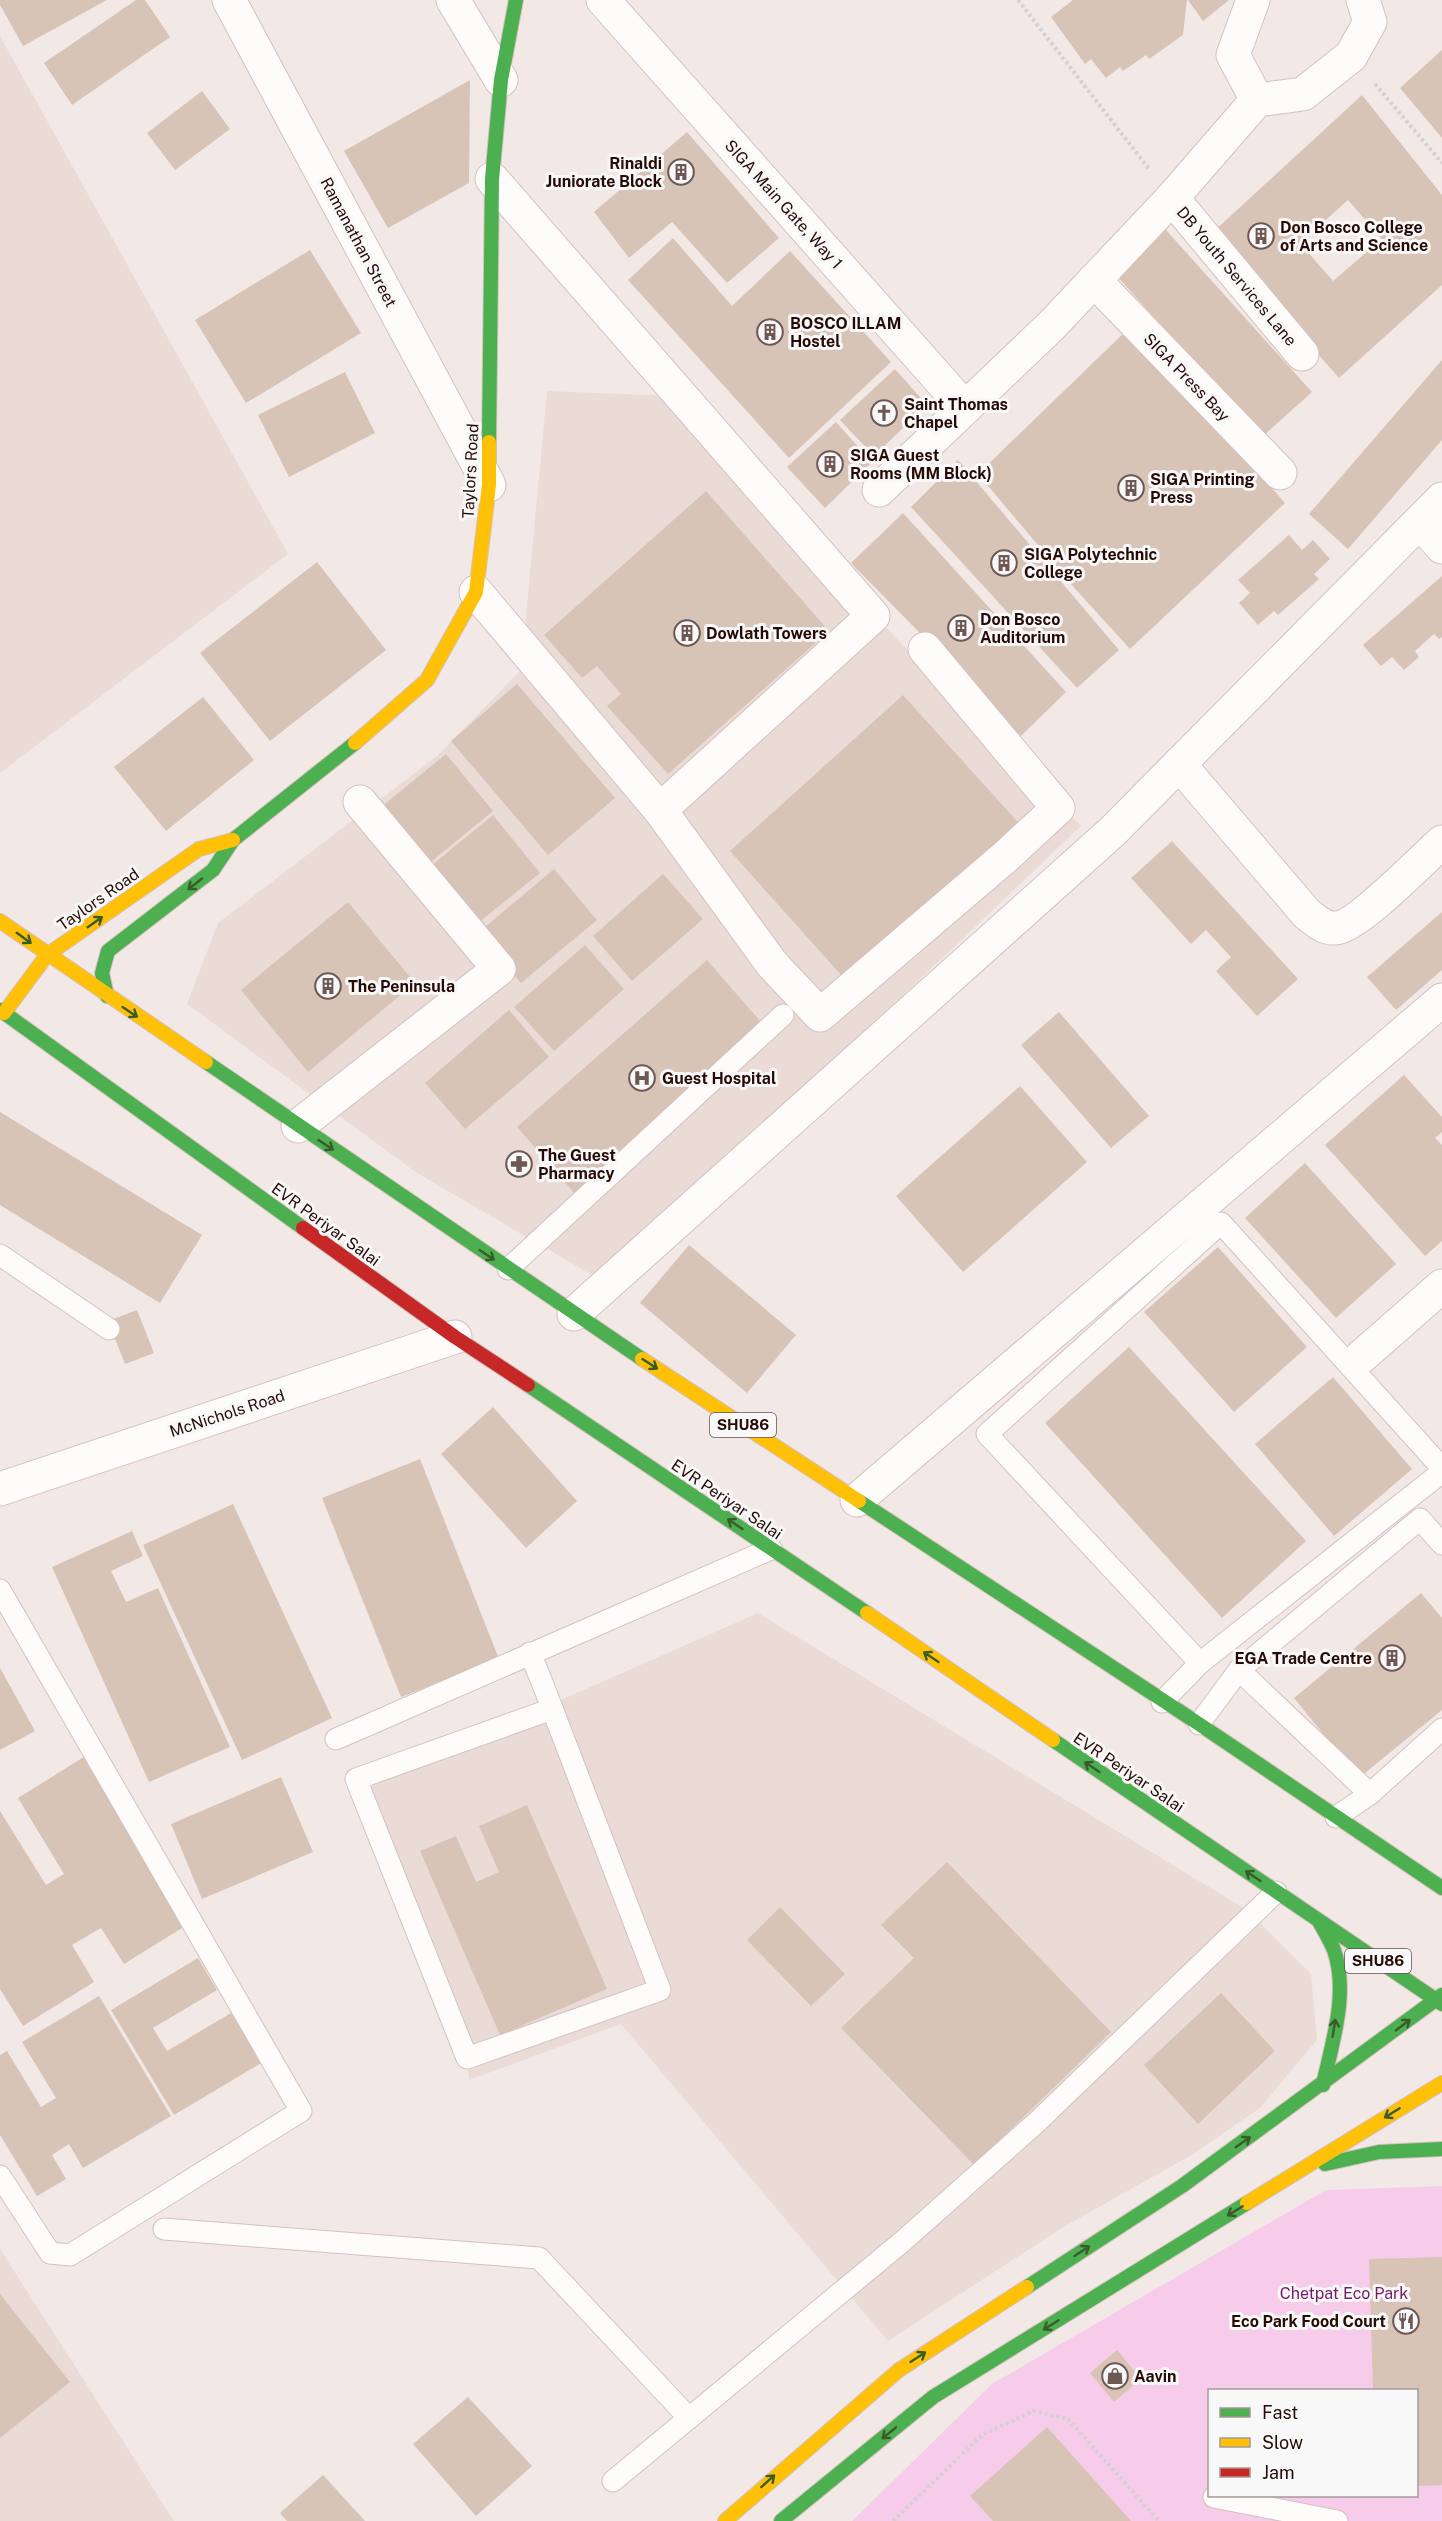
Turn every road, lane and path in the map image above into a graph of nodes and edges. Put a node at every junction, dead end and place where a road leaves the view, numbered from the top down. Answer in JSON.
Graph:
{"nodes":[{"id":1,"x":229,"y":0,"type":"edge"},
{"id":2,"x":453,"y":0,"type":"edge"},
{"id":3,"x":516,"y":0,"type":"edge"},
{"id":4,"x":603,"y":0,"type":"edge"},
{"id":5,"x":1018,"y":0,"type":"edge"},
{"id":6,"x":1253,"y":0,"type":"edge"},
{"id":7,"x":1363,"y":0,"type":"edge"},
{"id":8,"x":1351,"y":56,"type":"junction"},
{"id":9,"x":501,"y":80,"type":"junction"},
{"id":10,"x":1257,"y":100,"type":"junction"},
{"id":11,"x":1442,"y":164,"type":"edge"},
{"id":12,"x":492,"y":179,"type":"junction"},
{"id":13,"x":1172,"y":198,"type":"junction"},
{"id":14,"x":1094,"y":280,"type":"junction"},
{"id":15,"x":1302,"y":354,"type":"dead end"},
{"id":16,"x":965,"y":408,"type":"junction"},
{"id":17,"x":1280,"y":473,"type":"dead end"},
{"id":18,"x":489,"y":485,"type":"junction"},
{"id":19,"x":879,"y":490,"type":"dead end"},
{"id":20,"x":1431,"y":511,"type":"edge"},
{"id":21,"x":1442,"y":547,"type":"edge"},
{"id":22,"x":477,"y":592,"type":"junction"},
{"id":23,"x":925,"y":649,"type":"dead end"},
{"id":24,"x":1179,"y":764,"type":"junction"},
{"id":25,"x":360,"y":802,"type":"dead end"},
{"id":26,"x":660,"y":810,"type":"junction"},
{"id":27,"x":233,"y":840,"type":"junction"},
{"id":28,"x":1442,"y":842,"type":"edge"},
{"id":29,"x":0,"y":921,"type":"edge"},
{"id":30,"x":47,"y":955,"type":"junction"},
{"id":31,"x":107,"y":996,"type":"junction"},
{"id":32,"x":1442,"y":1000,"type":"edge"},
{"id":33,"x":2,"y":1012,"type":"edge"},
{"id":34,"x":783,"y":1015,"type":"dead end"},
{"id":35,"x":298,"y":1126,"type":"junction"},
{"id":36,"x":0,"y":1255,"type":"edge"},
{"id":37,"x":508,"y":1269,"type":"junction"},
{"id":38,"x":1442,"y":1286,"type":"edge"},
{"id":39,"x":574,"y":1314,"type":"junction"},
{"id":40,"x":109,"y":1329,"type":"dead end"},
{"id":41,"x":455,"y":1337,"type":"junction"},
{"id":42,"x":1361,"y":1357,"type":"dead end"},
{"id":43,"x":1442,"y":1470,"type":"edge"},
{"id":44,"x":0,"y":1489,"type":"edge"},
{"id":45,"x":857,"y":1500,"type":"junction"},
{"id":46,"x":1442,"y":1544,"type":"edge"},
{"id":47,"x":771,"y":1549,"type":"junction"},
{"id":48,"x":0,"y":1590,"type":"edge"},
{"id":49,"x":530,"y":1653,"type":"junction"},
{"id":50,"x":1200,"y":1663,"type":"junction"},
{"id":51,"x":1239,"y":1670,"type":"junction"},
{"id":52,"x":1162,"y":1702,"type":"junction"},
{"id":53,"x":552,"y":1709,"type":"junction"},
{"id":54,"x":1198,"y":1724,"type":"junction"},
{"id":55,"x":1442,"y":1729,"type":"edge"},
{"id":56,"x":336,"y":1739,"type":"dead end"},
{"id":57,"x":1370,"y":1794,"type":"junction"},
{"id":58,"x":1336,"y":1817,"type":"junction"},
{"id":59,"x":1442,"y":1888,"type":"edge"},
{"id":60,"x":1276,"y":1892,"type":"junction"},
{"id":61,"x":1319,"y":1921,"type":"junction"},
{"id":62,"x":1440,"y":2000,"type":"edge"},
{"id":63,"x":1442,"y":2083,"type":"edge"},
{"id":64,"x":1323,"y":2085,"type":"junction"},
{"id":65,"x":1442,"y":2149,"type":"edge"},
{"id":66,"x":1302,"y":2169,"type":"junction"},
{"id":67,"x":0,"y":2176,"type":"edge"},
{"id":68,"x":164,"y":2229,"type":"dead end"},
{"id":69,"x":689,"y":2418,"type":"junction"},
{"id":70,"x":613,"y":2481,"type":"dead end"},
{"id":71,"x":1214,"y":2497,"type":"edge"},
{"id":72,"x":725,"y":2521,"type":"edge"},
{"id":73,"x":781,"y":2521,"type":"edge"},
{"id":74,"x":893,"y":2521,"type":"edge"},
{"id":75,"x":1159,"y":2521,"type":"edge"},
{"id":76,"x":1337,"y":2521,"type":"edge"}],
"edges":[{"from":1,"to":18,"type":"street","name":"Ramanathan Street"},
{"from":2,"to":9,"type":"street"},
{"from":3,"to":9,"type":"main road","name":"Taylors Road"},
{"from":4,"to":16,"type":"street","name":"SIGA Main Gate, Way 1"},
{"from":5,"to":13,"type":"path"},
{"from":6,"to":10,"type":"street"},
{"from":7,"to":8,"type":"street"},
{"from":8,"to":10,"type":"street"},
{"from":8,"to":11,"type":"path"},
{"from":9,"to":12,"type":"main road","name":"Taylors Road"},
{"from":10,"to":13,"type":"street"},
{"from":12,"to":18,"type":"main road","name":"Taylors Road"},
{"from":12,"to":26,"type":"street"},
{"from":13,"to":14,"type":"street"},
{"from":13,"to":15,"type":"street","name":"DB Youth Services Lane"},
{"from":14,"to":16,"type":"street"},
{"from":14,"to":17,"type":"street","name":"SIGA Press Bay"},
{"from":16,"to":19,"type":"street"},
{"from":18,"to":22,"type":"main road","name":"Taylors Road"},
{"from":20,"to":21,"type":"street"},
{"from":20,"to":24,"type":"street"},
{"from":22,"to":26,"type":"street"},
{"from":22,"to":27,"type":"main road","name":"Taylors Road"},
{"from":23,"to":26,"type":"street"},
{"from":24,"to":28,"type":"street"},
{"from":24,"to":39,"type":"street"},
{"from":25,"to":35,"type":"street"},
{"from":30,"to":27,"type":"main road","name":"Taylors Road","one_way":true},
{"from":27,"to":31,"type":"main road","name":"Taylors Road","one_way":true},
{"from":29,"to":30,"type":"main road","number":"SHU86","one_way":true},
{"from":30,"to":31,"type":"main road","number":"SHU86"},
{"from":30,"to":33,"type":"main road","name":"Taylors Road"},
{"from":31,"to":35,"type":"main road","number":"SHU86","one_way":true},
{"from":32,"to":45,"type":"street"},
{"from":33,"to":41,"type":"main road","name":"EVR Periyar Salai","number":"SHU86"},
{"from":34,"to":37,"type":"lane"},
{"from":35,"to":37,"type":"main road","number":"SHU86","one_way":true},
{"from":36,"to":40,"type":"lane"},
{"from":37,"to":39,"type":"main road","number":"SHU86"},
{"from":38,"to":42,"type":"street"},
{"from":39,"to":45,"type":"main road","number":"SHU86","one_way":true},
{"from":41,"to":44,"type":"street","name":"McNichols Road"},
{"from":47,"to":41,"type":"main road","name":"EVR Periyar Salai","number":"SHU86","one_way":true},
{"from":43,"to":50,"type":"lane"},
{"from":43,"to":50,"type":"lane"},
{"from":45,"to":52,"type":"main road","number":"SHU86"},
{"from":46,"to":51,"type":"lane"},
{"from":47,"to":49,"type":"lane"},
{"from":60,"to":47,"type":"main road","name":"EVR Periyar Salai","number":"SHU86","one_way":true},
{"from":48,"to":67,"type":"lane"},
{"from":49,"to":53,"type":"lane"},
{"from":49,"to":56,"type":"lane"},
{"from":50,"to":52,"type":"lane"},
{"from":51,"to":54,"type":"lane"},
{"from":51,"to":57,"type":"lane"},
{"from":52,"to":54,"type":"main road","number":"SHU86"},
{"from":53,"to":53,"type":"lane"},
{"from":54,"to":58,"type":"main road","number":"SHU86"},
{"from":55,"to":57,"type":"lane"},
{"from":57,"to":58,"type":"lane"},
{"from":58,"to":59,"type":"main road","number":"SHU86"},
{"from":60,"to":61,"type":"main road","name":"EVR Periyar Salai","number":"SHU86"},
{"from":60,"to":69,"type":"lane"},
{"from":61,"to":62,"type":"main road","name":"EVR Periyar Salai","number":"SHU86"},
{"from":64,"to":61,"type":"main road","one_way":true},
{"from":64,"to":62,"type":"main road","one_way":true},
{"from":63,"to":66,"type":"main road","one_way":true},
{"from":72,"to":64,"type":"main road","one_way":true},
{"from":65,"to":66,"type":"main road"},
{"from":66,"to":73,"type":"main road","one_way":true},
{"from":68,"to":69,"type":"lane"},
{"from":69,"to":70,"type":"lane"},
{"from":71,"to":76,"type":"lane"},
{"from":74,"to":75,"type":"path"}]}
